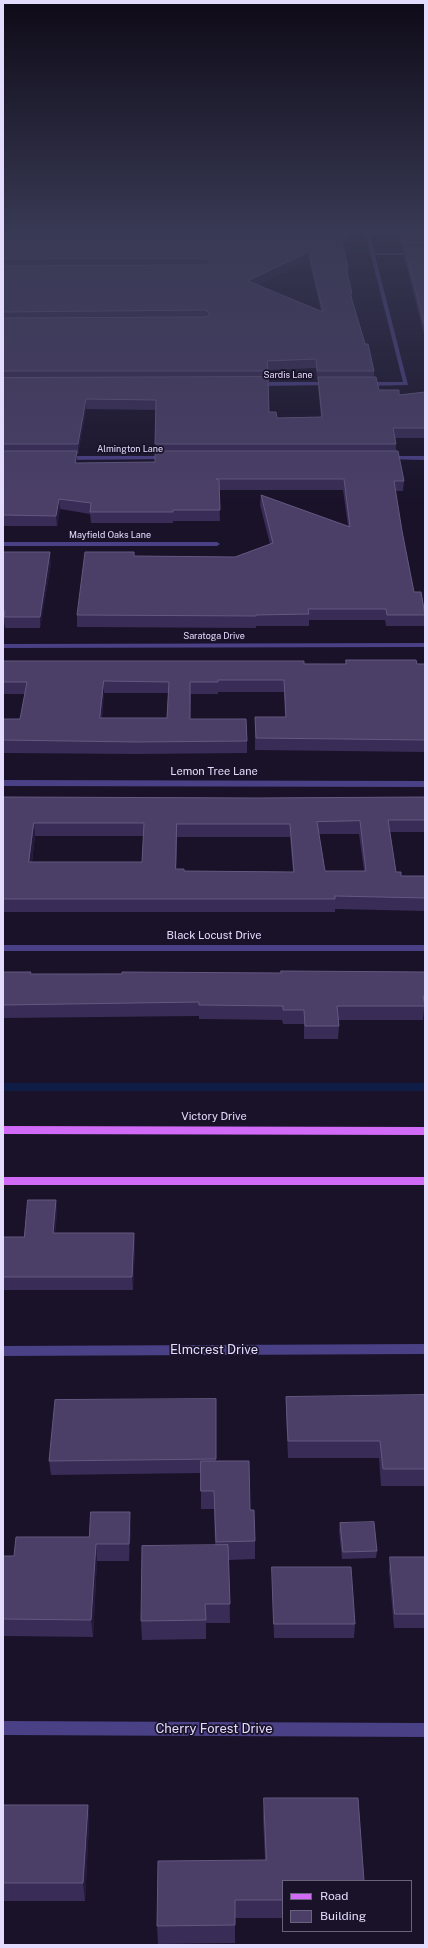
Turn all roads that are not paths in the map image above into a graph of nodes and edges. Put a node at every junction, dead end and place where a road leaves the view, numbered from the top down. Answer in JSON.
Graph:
{"nodes":[{"id":1,"x":390,"y":323,"type":"edge"},
{"id":2,"x":248,"y":384,"type":"edge"},
{"id":3,"x":335,"y":384,"type":"edge"},
{"id":4,"x":359,"y":384,"type":"edge"},
{"id":5,"x":59,"y":458,"type":"edge"},
{"id":6,"x":178,"y":458,"type":"edge"},
{"id":7,"x":377,"y":458,"type":"edge"},
{"id":8,"x":425,"y":458,"type":"edge"},
{"id":9,"x":3,"y":544,"type":"edge"},
{"id":10,"x":217,"y":544,"type":"dead end"},
{"id":11,"x":425,"y":645,"type":"edge"},
{"id":12,"x":3,"y":646,"type":"edge"},
{"id":13,"x":3,"y":783,"type":"edge"},
{"id":14,"x":425,"y":784,"type":"edge"},
{"id":15,"x":3,"y":948,"type":"edge"},
{"id":16,"x":425,"y":948,"type":"edge"},
{"id":17,"x":3,"y":1130,"type":"edge"},
{"id":18,"x":425,"y":1131,"type":"edge"},
{"id":19,"x":3,"y":1181,"type":"edge"},
{"id":20,"x":425,"y":1181,"type":"edge"},
{"id":21,"x":425,"y":1349,"type":"edge"},
{"id":22,"x":3,"y":1351,"type":"edge"},
{"id":23,"x":3,"y":1728,"type":"edge"},
{"id":24,"x":425,"y":1730,"type":"edge"}],
"edges":[{"from":1,"to":4,"type":"street"},
{"from":2,"to":3,"type":"street","name":"Sardis Lane"},
{"from":5,"to":6,"type":"street","name":"Almington Lane"},
{"from":7,"to":8,"type":"street"},
{"from":9,"to":10,"type":"street","name":"Mayfield Oaks Lane"},
{"from":11,"to":12,"type":"street","name":"Saratoga Drive"},
{"from":13,"to":14,"type":"street","name":"Lemon Tree Lane"},
{"from":15,"to":16,"type":"street","name":"Black Locust Drive"},
{"from":17,"to":18,"type":"main road","name":"Victory Drive"},
{"from":19,"to":20,"type":"main road"},
{"from":21,"to":22,"type":"street","name":"Elmcrest Drive"},
{"from":23,"to":24,"type":"street","name":"Cherry Forest Drive"}]}
